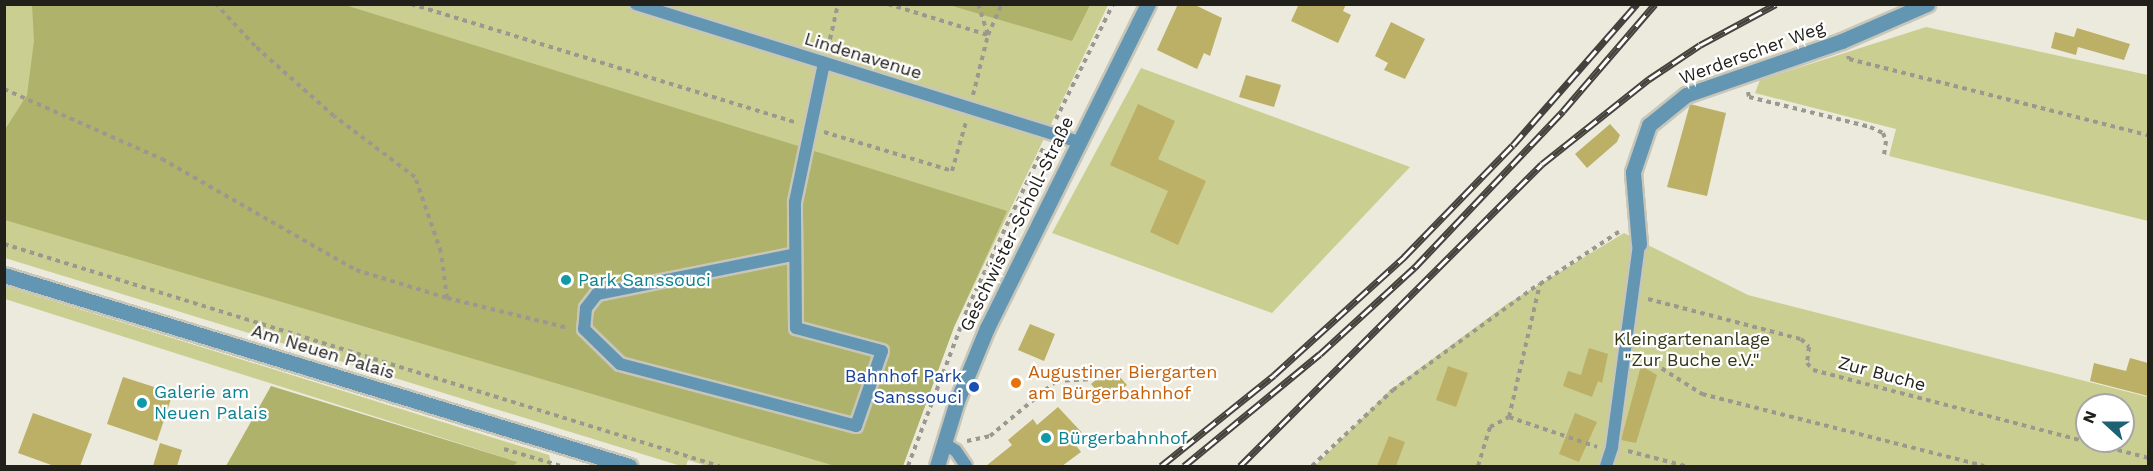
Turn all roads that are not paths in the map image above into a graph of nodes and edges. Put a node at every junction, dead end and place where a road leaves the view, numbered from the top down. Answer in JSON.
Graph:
{"nodes":[{"id":1,"x":636,"y":4,"type":"edge"},
{"id":2,"x":1148,"y":4,"type":"edge"},
{"id":3,"x":1927,"y":4,"type":"edge"},
{"id":4,"x":824,"y":63,"type":"junction"},
{"id":5,"x":1078,"y":142,"type":"junction"},
{"id":6,"x":1639,"y":238,"type":"joint"},
{"id":7,"x":792,"y":255,"type":"junction"},
{"id":8,"x":4,"y":275,"type":"edge"},
{"id":9,"x":944,"y":442,"type":"junction"},
{"id":10,"x":629,"y":466,"type":"edge"},
{"id":11,"x":937,"y":466,"type":"edge"},
{"id":12,"x":966,"y":466,"type":"edge"},
{"id":13,"x":1606,"y":466,"type":"edge"}],
"edges":[{"from":1,"to":4,"type":"lane","name":"Lindenavenue"},
{"from":2,"to":5,"type":"street","name":"Geschwister-Scholl-Straße"},
{"from":3,"to":6,"type":"street","name":"Werderscher Weg"},
{"from":4,"to":5,"type":"lane","name":"Lindenavenue"},
{"from":4,"to":7,"type":"lane"},
{"from":5,"to":9,"type":"street","name":"Geschwister-Scholl-Straße"},
{"from":6,"to":13,"type":"lane","name":"Werderscher Weg"},
{"from":7,"to":7,"type":"lane"},
{"from":8,"to":10,"type":"street","name":"Am Neuen Palais"},
{"from":9,"to":11,"type":"street","name":"Geschwister-Scholl-Straße"},
{"from":9,"to":12,"type":"lane"}]}
